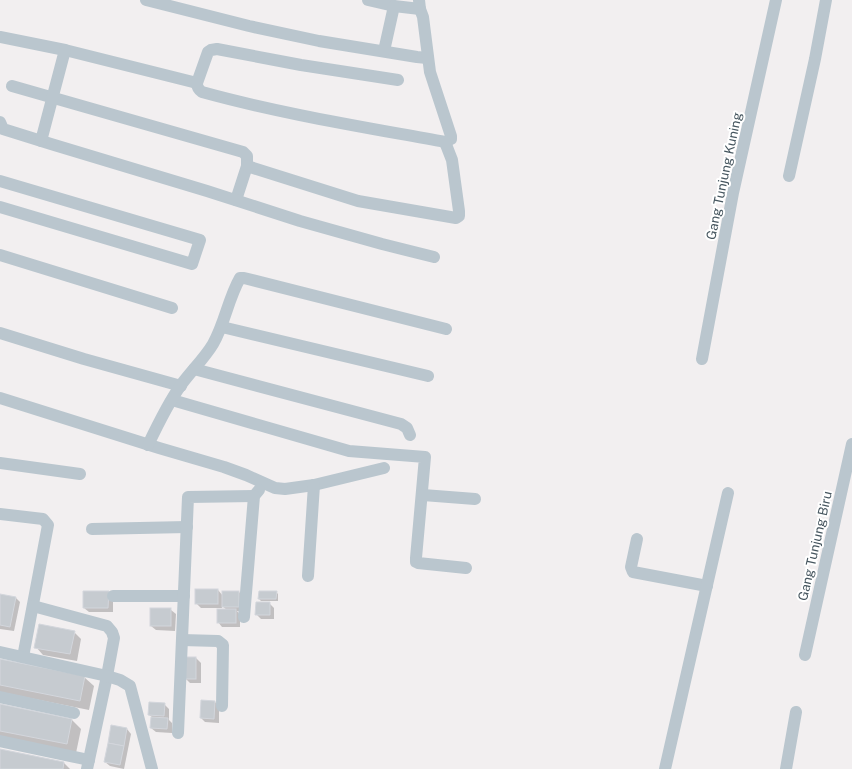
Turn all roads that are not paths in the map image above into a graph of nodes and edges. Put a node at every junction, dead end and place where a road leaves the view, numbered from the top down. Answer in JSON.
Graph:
{"nodes":[{"id":1,"x":146,"y":0,"type":"edge"},
{"id":2,"x":368,"y":0,"type":"edge"},
{"id":3,"x":776,"y":0,"type":"edge"},
{"id":4,"x":826,"y":0,"type":"edge"},
{"id":5,"x":419,"y":4,"type":"edge"},
{"id":6,"x":394,"y":6,"type":"junction"},
{"id":7,"x":0,"y":38,"type":"edge"},
{"id":8,"x":65,"y":50,"type":"junction"},
{"id":9,"x":384,"y":51,"type":"junction"},
{"id":10,"x":427,"y":58,"type":"junction"},
{"id":11,"x":398,"y":80,"type":"dead end"},
{"id":12,"x":197,"y":83,"type":"junction"},
{"id":13,"x":12,"y":86,"type":"dead end"},
{"id":14,"x":52,"y":98,"type":"junction"},
{"id":15,"x":0,"y":120,"type":"edge"},
{"id":16,"x":41,"y":141,"type":"junction"},
{"id":17,"x":445,"y":142,"type":"junction"},
{"id":18,"x":247,"y":166,"type":"junction"},
{"id":19,"x":789,"y":176,"type":"dead end"},
{"id":20,"x":0,"y":181,"type":"edge"},
{"id":21,"x":236,"y":200,"type":"junction"},
{"id":22,"x":0,"y":207,"type":"edge"},
{"id":23,"x":0,"y":255,"type":"edge"},
{"id":24,"x":434,"y":257,"type":"dead end"},
{"id":25,"x":172,"y":308,"type":"dead end"},
{"id":26,"x":222,"y":327,"type":"junction"},
{"id":27,"x":446,"y":329,"type":"dead end"},
{"id":28,"x":0,"y":334,"type":"edge"},
{"id":29,"x":702,"y":359,"type":"dead end"},
{"id":30,"x":194,"y":369,"type":"junction"},
{"id":31,"x":428,"y":376,"type":"dead end"},
{"id":32,"x":181,"y":386,"type":"junction"},
{"id":33,"x":0,"y":398,"type":"edge"},
{"id":34,"x":172,"y":400,"type":"junction"},
{"id":35,"x":410,"y":435,"type":"dead end"},
{"id":36,"x":852,"y":444,"type":"edge"},
{"id":37,"x":148,"y":445,"type":"junction"},
{"id":38,"x":0,"y":463,"type":"edge"},
{"id":39,"x":384,"y":468,"type":"dead end"},
{"id":40,"x":80,"y":474,"type":"dead end"},
{"id":41,"x":265,"y":483,"type":"junction"},
{"id":42,"x":314,"y":485,"type":"junction"},
{"id":43,"x":728,"y":493,"type":"dead end"},
{"id":44,"x":422,"y":495,"type":"junction"},
{"id":45,"x":254,"y":496,"type":"junction"},
{"id":46,"x":475,"y":499,"type":"dead end"},
{"id":47,"x":0,"y":514,"type":"edge"},
{"id":48,"x":186,"y":527,"type":"junction"},
{"id":49,"x":92,"y":529,"type":"dead end"},
{"id":50,"x":637,"y":539,"type":"dead end"},
{"id":51,"x":466,"y":568,"type":"dead end"},
{"id":52,"x":308,"y":576,"type":"dead end"},
{"id":53,"x":707,"y":586,"type":"junction"},
{"id":54,"x":113,"y":596,"type":"dead end"},
{"id":55,"x":184,"y":596,"type":"junction"},
{"id":56,"x":33,"y":606,"type":"junction"},
{"id":57,"x":244,"y":616,"type":"dead end"},
{"id":58,"x":182,"y":640,"type":"junction"},
{"id":59,"x":0,"y":652,"type":"edge"},
{"id":60,"x":805,"y":655,"type":"dead end"},
{"id":61,"x":23,"y":657,"type":"junction"},
{"id":62,"x":107,"y":676,"type":"junction"},
{"id":63,"x":0,"y":697,"type":"edge"},
{"id":64,"x":222,"y":706,"type":"dead end"},
{"id":65,"x":796,"y":712,"type":"dead end"},
{"id":66,"x":74,"y":713,"type":"dead end"},
{"id":67,"x":178,"y":733,"type":"dead end"},
{"id":68,"x":0,"y":741,"type":"edge"},
{"id":69,"x":88,"y":764,"type":"edge"},
{"id":70,"x":152,"y":769,"type":"edge"},
{"id":71,"x":665,"y":769,"type":"edge"},
{"id":72,"x":786,"y":769,"type":"edge"}],
"edges":[{"from":1,"to":9,"type":"street"},
{"from":2,"to":6,"type":"street"},
{"from":3,"to":29,"type":"street","name":"Gang Tunjung Kuning"},
{"from":4,"to":19,"type":"street"},
{"from":5,"to":6,"type":"street"},
{"from":5,"to":10,"type":"street"},
{"from":6,"to":9,"type":"street"},
{"from":7,"to":8,"type":"street"},
{"from":8,"to":12,"type":"street"},
{"from":8,"to":14,"type":"street"},
{"from":9,"to":10,"type":"street"},
{"from":10,"to":17,"type":"street"},
{"from":11,"to":12,"type":"street"},
{"from":12,"to":17,"type":"street"},
{"from":13,"to":14,"type":"street"},
{"from":14,"to":16,"type":"street"},
{"from":14,"to":18,"type":"street"},
{"from":15,"to":16,"type":"street"},
{"from":16,"to":21,"type":"street"},
{"from":17,"to":18,"type":"street"},
{"from":18,"to":21,"type":"street"},
{"from":20,"to":22,"type":"street"},
{"from":21,"to":24,"type":"street"},
{"from":23,"to":25,"type":"street"},
{"from":26,"to":27,"type":"street"},
{"from":26,"to":30,"type":"street"},
{"from":26,"to":31,"type":"street"},
{"from":28,"to":32,"type":"street"},
{"from":30,"to":32,"type":"street"},
{"from":30,"to":35,"type":"street"},
{"from":32,"to":34,"type":"street"},
{"from":33,"to":37,"type":"street"},
{"from":34,"to":37,"type":"street"},
{"from":34,"to":44,"type":"street"},
{"from":36,"to":60,"type":"street","name":"Gang Tunjung Biru"},
{"from":37,"to":41,"type":"street"},
{"from":38,"to":40,"type":"street"},
{"from":39,"to":42,"type":"street"},
{"from":41,"to":42,"type":"street"},
{"from":41,"to":45,"type":"street"},
{"from":42,"to":52,"type":"street"},
{"from":43,"to":53,"type":"street"},
{"from":44,"to":46,"type":"street"},
{"from":44,"to":51,"type":"street"},
{"from":45,"to":48,"type":"street"},
{"from":45,"to":57,"type":"street"},
{"from":47,"to":56,"type":"street"},
{"from":48,"to":49,"type":"street"},
{"from":48,"to":55,"type":"street"},
{"from":50,"to":53,"type":"street"},
{"from":53,"to":71,"type":"street"},
{"from":54,"to":55,"type":"street"},
{"from":55,"to":58,"type":"street"},
{"from":56,"to":61,"type":"street"},
{"from":56,"to":62,"type":"street"},
{"from":58,"to":64,"type":"street"},
{"from":58,"to":67,"type":"street"},
{"from":59,"to":61,"type":"street"},
{"from":61,"to":62,"type":"street"},
{"from":62,"to":69,"type":"street"},
{"from":62,"to":70,"type":"street"},
{"from":63,"to":66,"type":"street"},
{"from":65,"to":72,"type":"street"},
{"from":68,"to":69,"type":"street"}]}
